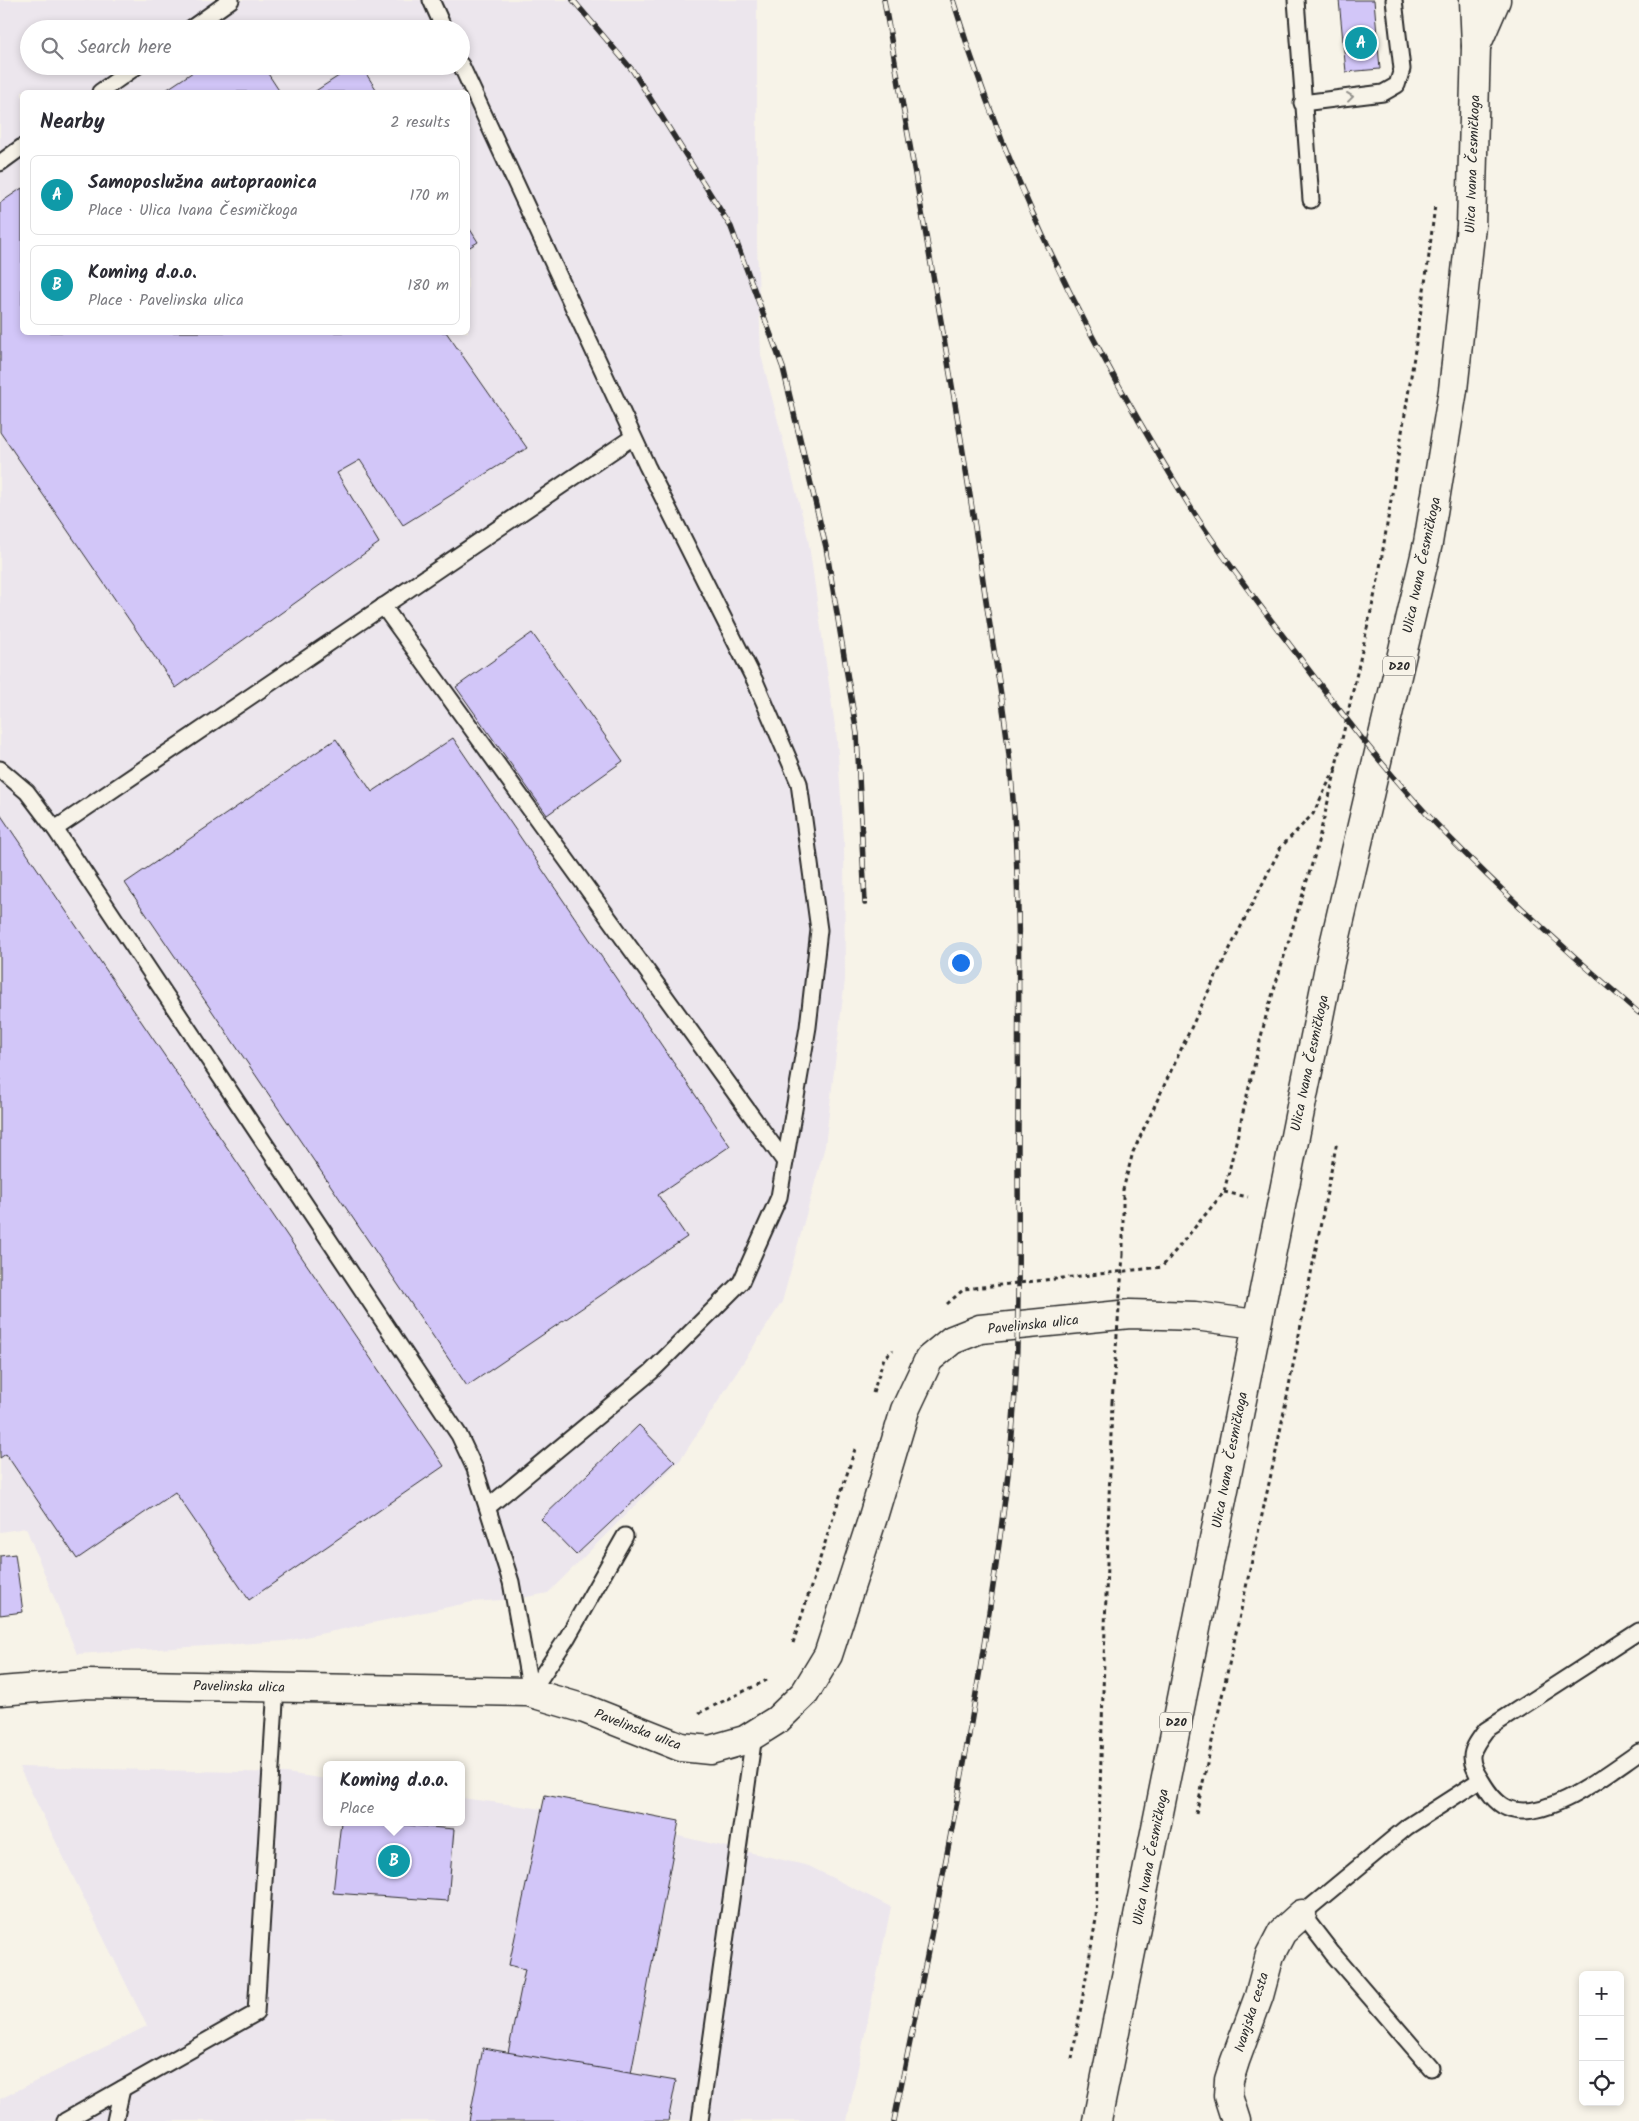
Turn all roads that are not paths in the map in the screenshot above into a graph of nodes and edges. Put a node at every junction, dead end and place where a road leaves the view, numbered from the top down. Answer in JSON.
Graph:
{"nodes":[{"id":1,"x":231,"y":0,"type":"edge"},
{"id":2,"x":431,"y":0,"type":"edge"},
{"id":3,"x":1296,"y":0,"type":"edge"},
{"id":4,"x":1394,"y":0,"type":"edge"},
{"id":5,"x":1474,"y":0,"type":"edge"},
{"id":6,"x":1496,"y":0,"type":"edge"},
{"id":7,"x":203,"y":20,"type":"edge"},
{"id":8,"x":440,"y":20,"type":"edge"},
{"id":9,"x":1476,"y":46,"type":"junction"},
{"id":10,"x":124,"y":75,"type":"edge"},
{"id":11,"x":466,"y":75,"type":"edge"},
{"id":12,"x":103,"y":90,"type":"edge"},
{"id":13,"x":1302,"y":103,"type":"junction"},
{"id":14,"x":20,"y":148,"type":"edge"},
{"id":15,"x":0,"y":163,"type":"edge"},
{"id":16,"x":1311,"y":200,"type":"dead end"},
{"id":17,"x":633,"y":437,"type":"junction"},
{"id":18,"x":383,"y":606,"type":"junction"},
{"id":19,"x":0,"y":769,"type":"edge"},
{"id":20,"x":55,"y":829,"type":"junction"},
{"id":21,"x":785,"y":1162,"type":"junction"},
{"id":22,"x":1256,"y":1324,"type":"junction"},
{"id":23,"x":488,"y":1507,"type":"junction"},
{"id":24,"x":625,"y":1536,"type":"dead end"},
{"id":25,"x":1639,"y":1631,"type":"edge"},
{"id":26,"x":276,"y":1686,"type":"junction"},
{"id":27,"x":0,"y":1691,"type":"edge"},
{"id":28,"x":531,"y":1692,"type":"junction"},
{"id":29,"x":754,"y":1734,"type":"junction"},
{"id":30,"x":1639,"y":1752,"type":"edge"},
{"id":31,"x":1480,"y":1780,"type":"junction"},
{"id":32,"x":1302,"y":1914,"type":"junction"},
{"id":33,"x":1431,"y":2068,"type":"dead end"},
{"id":34,"x":122,"y":2089,"type":"junction"},
{"id":35,"x":65,"y":2121,"type":"edge"},
{"id":36,"x":115,"y":2121,"type":"edge"},
{"id":37,"x":700,"y":2121,"type":"edge"},
{"id":38,"x":1097,"y":2121,"type":"edge"},
{"id":39,"x":1236,"y":2121,"type":"edge"}],
"edges":[{"from":1,"to":7,"type":"lane"},
{"from":2,"to":8,"type":"lane"},
{"from":3,"to":13,"type":"lane"},
{"from":13,"to":4,"type":"lane","one_way":true},
{"from":5,"to":9,"type":"main road","name":"Ulica Ivana Česmičkoga","number":"D20"},
{"from":6,"to":9,"type":"main road"},
{"from":9,"to":22,"type":"main road","name":"Ulica Ivana Česmičkoga","number":"D20"},
{"from":10,"to":12,"type":"lane"},
{"from":11,"to":17,"type":"lane"},
{"from":13,"to":16,"type":"lane"},
{"from":14,"to":15,"type":"lane"},
{"from":17,"to":18,"type":"lane"},
{"from":17,"to":21,"type":"lane"},
{"from":18,"to":20,"type":"lane"},
{"from":18,"to":21,"type":"lane"},
{"from":19,"to":20,"type":"lane"},
{"from":20,"to":23,"type":"lane"},
{"from":21,"to":23,"type":"lane"},
{"from":22,"to":29,"type":"main road","name":"Pavelinska ulica"},
{"from":22,"to":38,"type":"main road","name":"Ulica Ivana Česmičkoga","number":"D20"},
{"from":23,"to":28,"type":"lane"},
{"from":24,"to":28,"type":"lane"},
{"from":25,"to":31,"type":"lane"},
{"from":26,"to":27,"type":"main road","name":"Pavelinska ulica"},
{"from":26,"to":28,"type":"main road","name":"Pavelinska ulica"},
{"from":26,"to":34,"type":"lane"},
{"from":28,"to":29,"type":"main road","name":"Pavelinska ulica"},
{"from":29,"to":37,"type":"lane"},
{"from":30,"to":31,"type":"lane"},
{"from":31,"to":32,"type":"lane"},
{"from":32,"to":33,"type":"lane"},
{"from":32,"to":39,"type":"main road","name":"Ivanjska cesta"},
{"from":34,"to":35,"type":"lane"},
{"from":34,"to":36,"type":"lane"}]}
